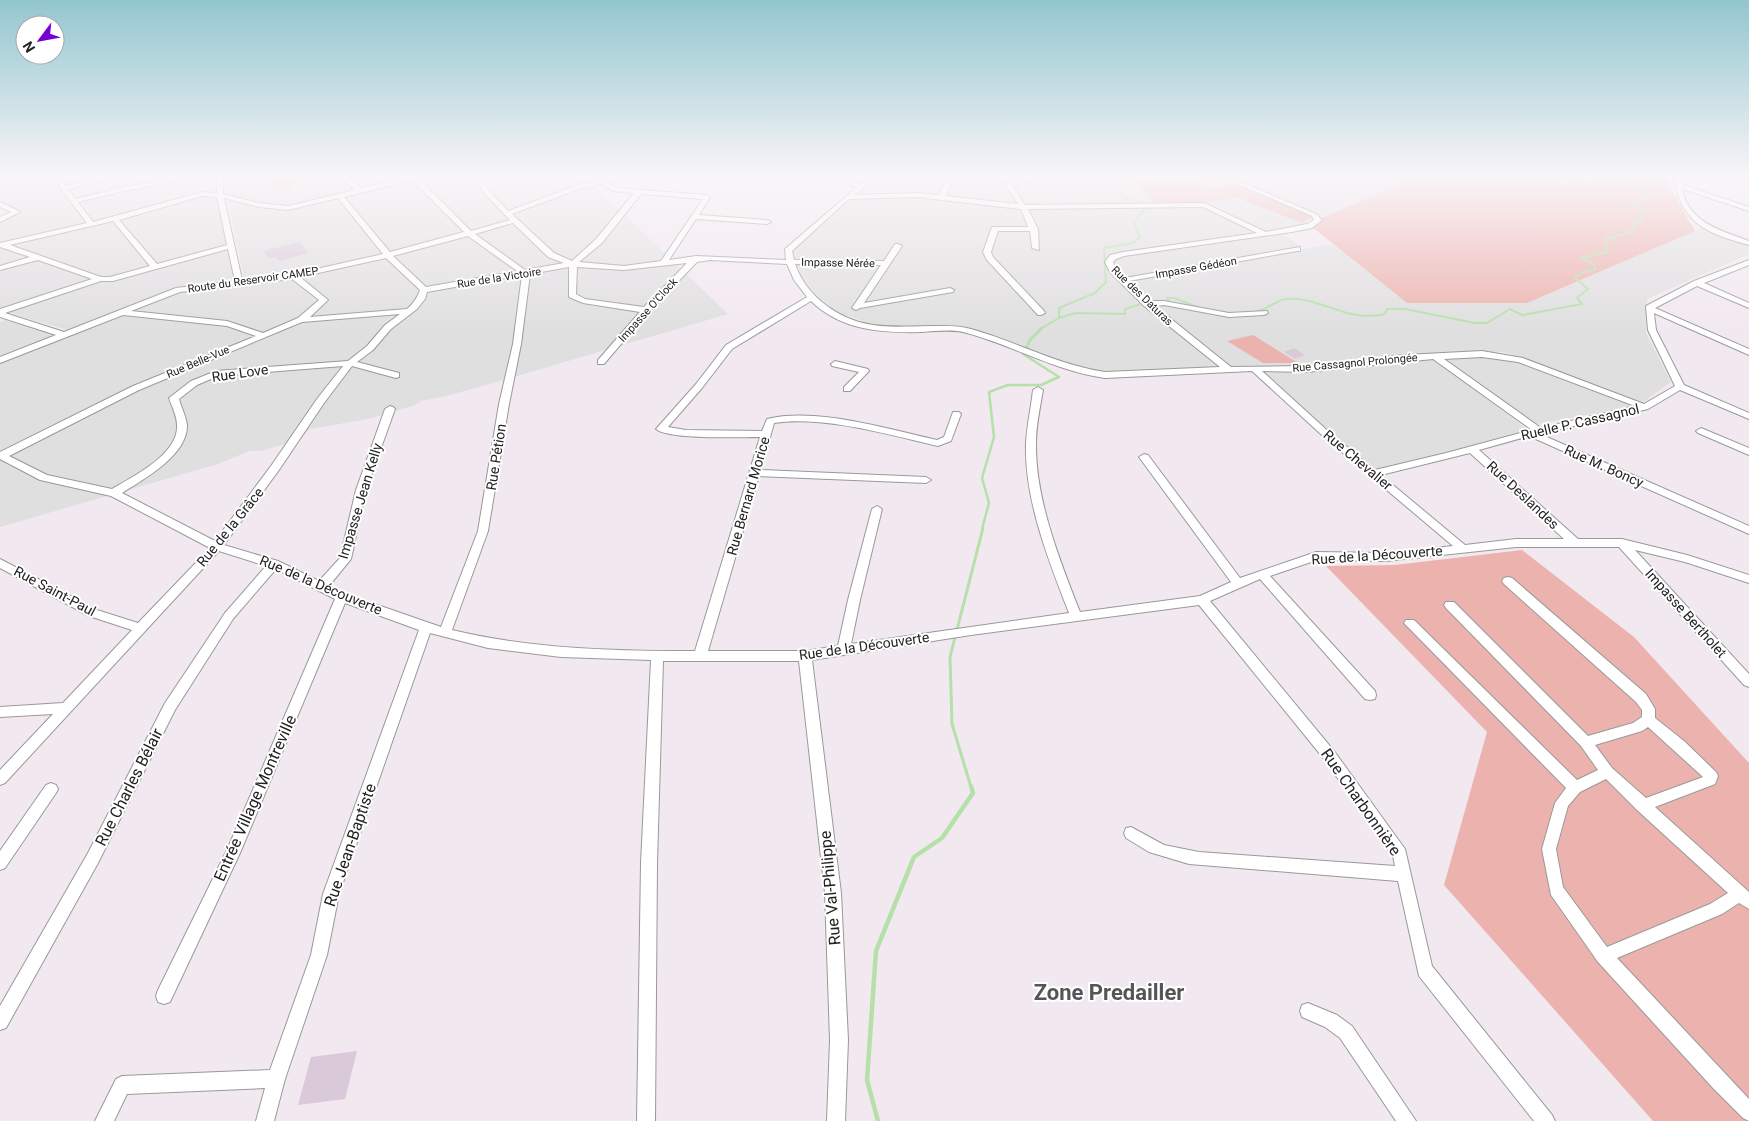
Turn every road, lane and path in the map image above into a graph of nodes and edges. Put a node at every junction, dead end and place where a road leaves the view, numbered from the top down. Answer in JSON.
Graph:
{"nodes":[{"id":1,"x":77,"y":227,"type":"edge"},
{"id":2,"x":122,"y":227,"type":"edge"},
{"id":3,"x":228,"y":227,"type":"edge"},
{"id":4,"x":365,"y":227,"type":"edge"},
{"id":5,"x":463,"y":227,"type":"edge"},
{"id":6,"x":490,"y":227,"type":"edge"},
{"id":7,"x":521,"y":227,"type":"edge"},
{"id":8,"x":610,"y":227,"type":"edge"},
{"id":9,"x":688,"y":227,"type":"edge"},
{"id":10,"x":813,"y":227,"type":"edge"},
{"id":11,"x":1251,"y":227,"type":"edge"},
{"id":12,"x":1302,"y":227,"type":"edge"},
{"id":13,"x":1711,"y":227,"type":"edge"},
{"id":14,"x":1034,"y":229,"type":"joint"},
{"id":15,"x":469,"y":233,"type":"junction"},
{"id":16,"x":1265,"y":234,"type":"junction"},
{"id":17,"x":1749,"y":243,"type":"edge"},
{"id":18,"x":0,"y":245,"type":"edge"},
{"id":19,"x":232,"y":246,"type":"junction"},
{"id":20,"x":898,"y":246,"type":"dead end"},
{"id":21,"x":1036,"y":248,"type":"dead end"},
{"id":22,"x":1297,"y":249,"type":"dead end"},
{"id":23,"x":388,"y":255,"type":"junction"},
{"id":24,"x":39,"y":258,"type":"junction"},
{"id":25,"x":696,"y":258,"type":"junction"},
{"id":26,"x":790,"y":262,"type":"junction"},
{"id":27,"x":664,"y":263,"type":"junction"},
{"id":28,"x":887,"y":263,"type":"junction"},
{"id":29,"x":1748,"y":263,"type":"edge"},
{"id":30,"x":573,"y":264,"type":"junction"},
{"id":31,"x":155,"y":267,"type":"junction"},
{"id":32,"x":0,"y":268,"type":"edge"},
{"id":33,"x":526,"y":274,"type":"junction"},
{"id":34,"x":294,"y":276,"type":"junction"},
{"id":35,"x":100,"y":279,"type":"junction"},
{"id":36,"x":1124,"y":280,"type":"junction"},
{"id":37,"x":239,"y":283,"type":"junction"},
{"id":38,"x":1697,"y":284,"type":"junction"},
{"id":39,"x":424,"y":290,"type":"junction"},
{"id":40,"x":950,"y":290,"type":"dead end"},
{"id":41,"x":812,"y":298,"type":"junction"},
{"id":42,"x":1147,"y":304,"type":"junction"},
{"id":43,"x":858,"y":306,"type":"junction"},
{"id":44,"x":1749,"y":306,"type":"edge"},
{"id":45,"x":1649,"y":308,"type":"junction"},
{"id":46,"x":646,"y":310,"type":"junction"},
{"id":47,"x":408,"y":311,"type":"junction"},
{"id":48,"x":121,"y":312,"type":"junction"},
{"id":49,"x":1040,"y":313,"type":"dead end"},
{"id":50,"x":1264,"y":313,"type":"dead end"},
{"id":51,"x":2,"y":316,"type":"edge"},
{"id":52,"x":301,"y":320,"type":"junction"},
{"id":53,"x":848,"y":320,"type":"junction"},
{"id":54,"x":64,"y":335,"type":"junction"},
{"id":55,"x":262,"y":335,"type":"junction"},
{"id":56,"x":1749,"y":352,"type":"edge"},
{"id":57,"x":1436,"y":357,"type":"junction"},
{"id":58,"x":0,"y":360,"type":"edge"},
{"id":59,"x":601,"y":362,"type":"dead end"},
{"id":60,"x":350,"y":363,"type":"junction"},
{"id":61,"x":835,"y":364,"type":"dead end"},
{"id":62,"x":1254,"y":368,"type":"junction"},
{"id":63,"x":1229,"y":370,"type":"junction"},
{"id":64,"x":396,"y":375,"type":"dead end"},
{"id":65,"x":1680,"y":387,"type":"junction"},
{"id":66,"x":846,"y":389,"type":"dead end"},
{"id":67,"x":1038,"y":390,"type":"dead end"},
{"id":68,"x":1645,"y":407,"type":"junction"},
{"id":69,"x":390,"y":409,"type":"dead end"},
{"id":70,"x":956,"y":414,"type":"dead end"},
{"id":71,"x":1749,"y":416,"type":"edge"},
{"id":72,"x":1535,"y":432,"type":"junction"},
{"id":73,"x":1701,"y":432,"type":"dead end"},
{"id":74,"x":765,"y":434,"type":"junction"},
{"id":75,"x":1472,"y":448,"type":"junction"},
{"id":76,"x":1749,"y":452,"type":"edge"},
{"id":77,"x":0,"y":455,"type":"edge"},
{"id":78,"x":1144,"y":457,"type":"dead end"},
{"id":79,"x":755,"y":473,"type":"junction"},
{"id":80,"x":1375,"y":473,"type":"junction"},
{"id":81,"x":926,"y":480,"type":"dead end"},
{"id":82,"x":114,"y":493,"type":"junction"},
{"id":83,"x":877,"y":509,"type":"dead end"},
{"id":84,"x":1749,"y":530,"type":"edge"},
{"id":85,"x":1574,"y":542,"type":"junction"},
{"id":86,"x":1622,"y":543,"type":"junction"},
{"id":87,"x":217,"y":547,"type":"junction"},
{"id":88,"x":1463,"y":549,"type":"junction"},
{"id":89,"x":0,"y":563,"type":"edge"},
{"id":90,"x":274,"y":564,"type":"junction"},
{"id":91,"x":1262,"y":574,"type":"junction"},
{"id":92,"x":1749,"y":579,"type":"edge"},
{"id":93,"x":1508,"y":581,"type":"dead end"},
{"id":94,"x":1238,"y":583,"type":"junction"},
{"id":95,"x":321,"y":587,"type":"junction"},
{"id":96,"x":342,"y":597,"type":"junction"},
{"id":97,"x":1202,"y":600,"type":"junction"},
{"id":98,"x":1450,"y":605,"type":"dead end"},
{"id":99,"x":1077,"y":618,"type":"junction"},
{"id":100,"x":1410,"y":623,"type":"dead end"},
{"id":101,"x":139,"y":628,"type":"junction"},
{"id":102,"x":426,"y":628,"type":"junction"},
{"id":103,"x":445,"y":633,"type":"junction"},
{"id":104,"x":844,"y":649,"type":"junction"},
{"id":105,"x":657,"y":656,"type":"junction"},
{"id":106,"x":806,"y":656,"type":"junction"},
{"id":107,"x":700,"y":657,"type":"junction"},
{"id":108,"x":1749,"y":682,"type":"edge"},
{"id":109,"x":1370,"y":695,"type":"dead end"},
{"id":110,"x":65,"y":708,"type":"junction"},
{"id":111,"x":0,"y":712,"type":"edge"},
{"id":112,"x":1649,"y":720,"type":"junction"},
{"id":113,"x":1586,"y":742,"type":"junction"},
{"id":114,"x":1607,"y":772,"type":"junction"},
{"id":115,"x":0,"y":780,"type":"edge"},
{"id":116,"x":1575,"y":788,"type":"junction"},
{"id":117,"x":51,"y":789,"type":"dead end"},
{"id":118,"x":1642,"y":806,"type":"junction"},
{"id":119,"x":1131,"y":833,"type":"dead end"},
{"id":120,"x":0,"y":863,"type":"edge"},
{"id":121,"x":1404,"y":874,"type":"junction"},
{"id":122,"x":1745,"y":898,"type":"edge"},
{"id":123,"x":1604,"y":956,"type":"junction"},
{"id":124,"x":164,"y":996,"type":"dead end"},
{"id":125,"x":1308,"y":1011,"type":"dead end"},
{"id":126,"x":0,"y":1022,"type":"edge"},
{"id":127,"x":276,"y":1079,"type":"junction"},
{"id":128,"x":1749,"y":1112,"type":"edge"},
{"id":129,"x":104,"y":1121,"type":"edge"},
{"id":130,"x":265,"y":1121,"type":"edge"},
{"id":131,"x":646,"y":1121,"type":"edge"},
{"id":132,"x":836,"y":1121,"type":"edge"},
{"id":133,"x":1407,"y":1121,"type":"edge"},
{"id":134,"x":1546,"y":1121,"type":"edge"}],
"edges":[{"from":1,"to":18,"type":"street"},
{"from":2,"to":31,"type":"street"},
{"from":3,"to":19,"type":"street"},
{"from":4,"to":23,"type":"street"},
{"from":5,"to":15,"type":"street"},
{"from":6,"to":15,"type":"street","name":"Route du Reservoir CAMEP"},
{"from":7,"to":30,"type":"street"},
{"from":8,"to":30,"type":"street"},
{"from":9,"to":27,"type":"street"},
{"from":10,"to":26,"type":"street"},
{"from":11,"to":16,"type":"street"},
{"from":12,"to":16,"type":"street","name":"Rue des Daturas"},
{"from":13,"to":17,"type":"street"},
{"from":14,"to":21,"type":"street"},
{"from":14,"to":49,"type":"street"},
{"from":15,"to":23,"type":"street","name":"Route du Reservoir CAMEP"},
{"from":15,"to":33,"type":"street"},
{"from":16,"to":36,"type":"street","name":"Rue des Daturas"},
{"from":18,"to":24,"type":"street"},
{"from":19,"to":31,"type":"street"},
{"from":19,"to":37,"type":"street"},
{"from":20,"to":28,"type":"street"},
{"from":22,"to":36,"type":"street","name":"Impasse Gédéon"},
{"from":23,"to":34,"type":"street","name":"Route du Reservoir CAMEP"},
{"from":23,"to":39,"type":"street"},
{"from":24,"to":32,"type":"street"},
{"from":24,"to":35,"type":"street"},
{"from":25,"to":26,"type":"street","name":"Impasse Nérée"},
{"from":25,"to":27,"type":"street","name":"Impasse Nérée"},
{"from":25,"to":46,"type":"street","name":"Impasse O'Clock"},
{"from":26,"to":28,"type":"street","name":"Impasse Nérée"},
{"from":26,"to":41,"type":"street"},
{"from":27,"to":30,"type":"street","name":"Impasse Nérée"},
{"from":28,"to":43,"type":"street"},
{"from":29,"to":38,"type":"street"},
{"from":30,"to":33,"type":"street","name":"Rue de la Victoire"},
{"from":30,"to":46,"type":"street"},
{"from":31,"to":35,"type":"street"},
{"from":33,"to":39,"type":"street","name":"Rue de la Victoire"},
{"from":33,"to":103,"type":"street","name":"Rue Pétion"},
{"from":34,"to":37,"type":"street","name":"Route du Reservoir CAMEP"},
{"from":34,"to":52,"type":"street"},
{"from":35,"to":51,"type":"street"},
{"from":36,"to":42,"type":"street","name":"Rue des Daturas"},
{"from":37,"to":48,"type":"street","name":"Route du Reservoir CAMEP"},
{"from":38,"to":44,"type":"street"},
{"from":38,"to":45,"type":"street"},
{"from":39,"to":47,"type":"street","name":"Rue de la Grâce"},
{"from":40,"to":43,"type":"street"},
{"from":41,"to":53,"type":"street"},
{"from":41,"to":74,"type":"street"},
{"from":42,"to":50,"type":"street"},
{"from":42,"to":63,"type":"street","name":"Rue des Daturas"},
{"from":43,"to":53,"type":"street"},
{"from":45,"to":56,"type":"street"},
{"from":45,"to":65,"type":"street"},
{"from":46,"to":59,"type":"street","name":"Impasse O'Clock"},
{"from":47,"to":52,"type":"street","name":"Rue Belle-Vue"},
{"from":47,"to":60,"type":"street","name":"Rue de la Grâce"},
{"from":48,"to":54,"type":"street","name":"Route du Reservoir CAMEP"},
{"from":48,"to":55,"type":"street"},
{"from":51,"to":54,"type":"street"},
{"from":52,"to":55,"type":"street","name":"Rue Belle-Vue"},
{"from":53,"to":63,"type":"street","name":"Rue Cassagnol Prolongée"},
{"from":54,"to":58,"type":"street","name":"Route du Reservoir CAMEP"},
{"from":55,"to":77,"type":"street","name":"Rue Belle-Vue"},
{"from":57,"to":62,"type":"street","name":"Rue Cassagnol Prolongée"},
{"from":57,"to":68,"type":"street","name":"Rue Cassagnol Prolongée"},
{"from":57,"to":72,"type":"street","name":"Rue M. Boncy"},
{"from":60,"to":64,"type":"street"},
{"from":60,"to":82,"type":"street","name":"Rue Love"},
{"from":60,"to":87,"type":"street","name":"Rue de la Grâce"},
{"from":61,"to":66,"type":"street"},
{"from":62,"to":63,"type":"street","name":"Rue Cassagnol Prolongée"},
{"from":62,"to":80,"type":"street","name":"Rue Chevalier"},
{"from":65,"to":68,"type":"street","name":"Ruelle P. Cassagnol"},
{"from":65,"to":71,"type":"street"},
{"from":67,"to":99,"type":"street"},
{"from":68,"to":72,"type":"street","name":"Ruelle P. Cassagnol"},
{"from":69,"to":95,"type":"street","name":"Impasse Jean Kelly"},
{"from":70,"to":74,"type":"street","name":"Rue Bernard Morice"},
{"from":72,"to":75,"type":"street","name":"Ruelle P. Cassagnol"},
{"from":72,"to":84,"type":"street","name":"Rue M. Boncy"},
{"from":73,"to":76,"type":"street"},
{"from":74,"to":79,"type":"street","name":"Rue Bernard Morice"},
{"from":75,"to":80,"type":"street","name":"Ruelle P. Cassagnol"},
{"from":75,"to":85,"type":"street","name":"Rue Deslandes"},
{"from":77,"to":82,"type":"street","name":"Rue de la Découverte"},
{"from":78,"to":94,"type":"street"},
{"from":79,"to":81,"type":"street"},
{"from":79,"to":107,"type":"street","name":"Rue Bernard Morice"},
{"from":80,"to":88,"type":"street","name":"Rue Chevalier"},
{"from":82,"to":87,"type":"street","name":"Rue de la Découverte"},
{"from":83,"to":104,"type":"street"},
{"from":85,"to":86,"type":"street","name":"Rue de la Découverte"},
{"from":85,"to":88,"type":"street","name":"Rue de la Découverte"},
{"from":86,"to":92,"type":"street","name":"Rue de la Découverte"},
{"from":86,"to":108,"type":"street","name":"Impasse Bertholet"},
{"from":87,"to":90,"type":"street","name":"Rue de la Découverte"},
{"from":87,"to":101,"type":"street","name":"Rue de la Grâce"},
{"from":88,"to":91,"type":"street","name":"Rue de la Découverte"},
{"from":89,"to":101,"type":"street","name":"Rue Saint-Paul"},
{"from":90,"to":95,"type":"street","name":"Rue de la Découverte"},
{"from":90,"to":126,"type":"street","name":"Rue Charles Bélair"},
{"from":91,"to":94,"type":"street","name":"Rue de la Découverte"},
{"from":91,"to":109,"type":"street"},
{"from":93,"to":112,"type":"street"},
{"from":94,"to":97,"type":"street","name":"Rue de la Découverte"},
{"from":95,"to":96,"type":"street","name":"Rue de la Découverte"},
{"from":96,"to":102,"type":"street","name":"Rue de la Découverte"},
{"from":96,"to":124,"type":"street","name":"Entrée Village Montreville"},
{"from":97,"to":99,"type":"street","name":"Rue de la Découverte"},
{"from":97,"to":121,"type":"street","name":"Rue Charbonnière"},
{"from":98,"to":113,"type":"street"},
{"from":99,"to":104,"type":"street","name":"Rue de la Découverte"},
{"from":100,"to":116,"type":"street"},
{"from":101,"to":110,"type":"street","name":"Rue de la Grâce"},
{"from":102,"to":103,"type":"street","name":"Rue de la Découverte"},
{"from":102,"to":127,"type":"street","name":"Rue Jean-Baptiste"},
{"from":103,"to":105,"type":"street","name":"Rue de la Découverte"},
{"from":104,"to":106,"type":"street","name":"Rue de la Découverte"},
{"from":105,"to":107,"type":"street","name":"Rue de la Découverte"},
{"from":105,"to":131,"type":"street"},
{"from":106,"to":107,"type":"street","name":"Rue de la Découverte"},
{"from":106,"to":132,"type":"street","name":"Rue Val-Philippe"},
{"from":110,"to":111,"type":"street"},
{"from":110,"to":115,"type":"street","name":"Rue de la Grâce"},
{"from":112,"to":113,"type":"street"},
{"from":112,"to":118,"type":"street"},
{"from":113,"to":114,"type":"street"},
{"from":114,"to":116,"type":"street"},
{"from":114,"to":118,"type":"street"},
{"from":116,"to":123,"type":"street"},
{"from":117,"to":120,"type":"street"},
{"from":118,"to":122,"type":"street"},
{"from":119,"to":121,"type":"street"},
{"from":121,"to":134,"type":"street","name":"Rue Charbonnière"},
{"from":122,"to":123,"type":"street"},
{"from":123,"to":128,"type":"street"},
{"from":125,"to":133,"type":"street"},
{"from":127,"to":129,"type":"street"},
{"from":127,"to":130,"type":"street","name":"Rue Jean-Baptiste"}]}
